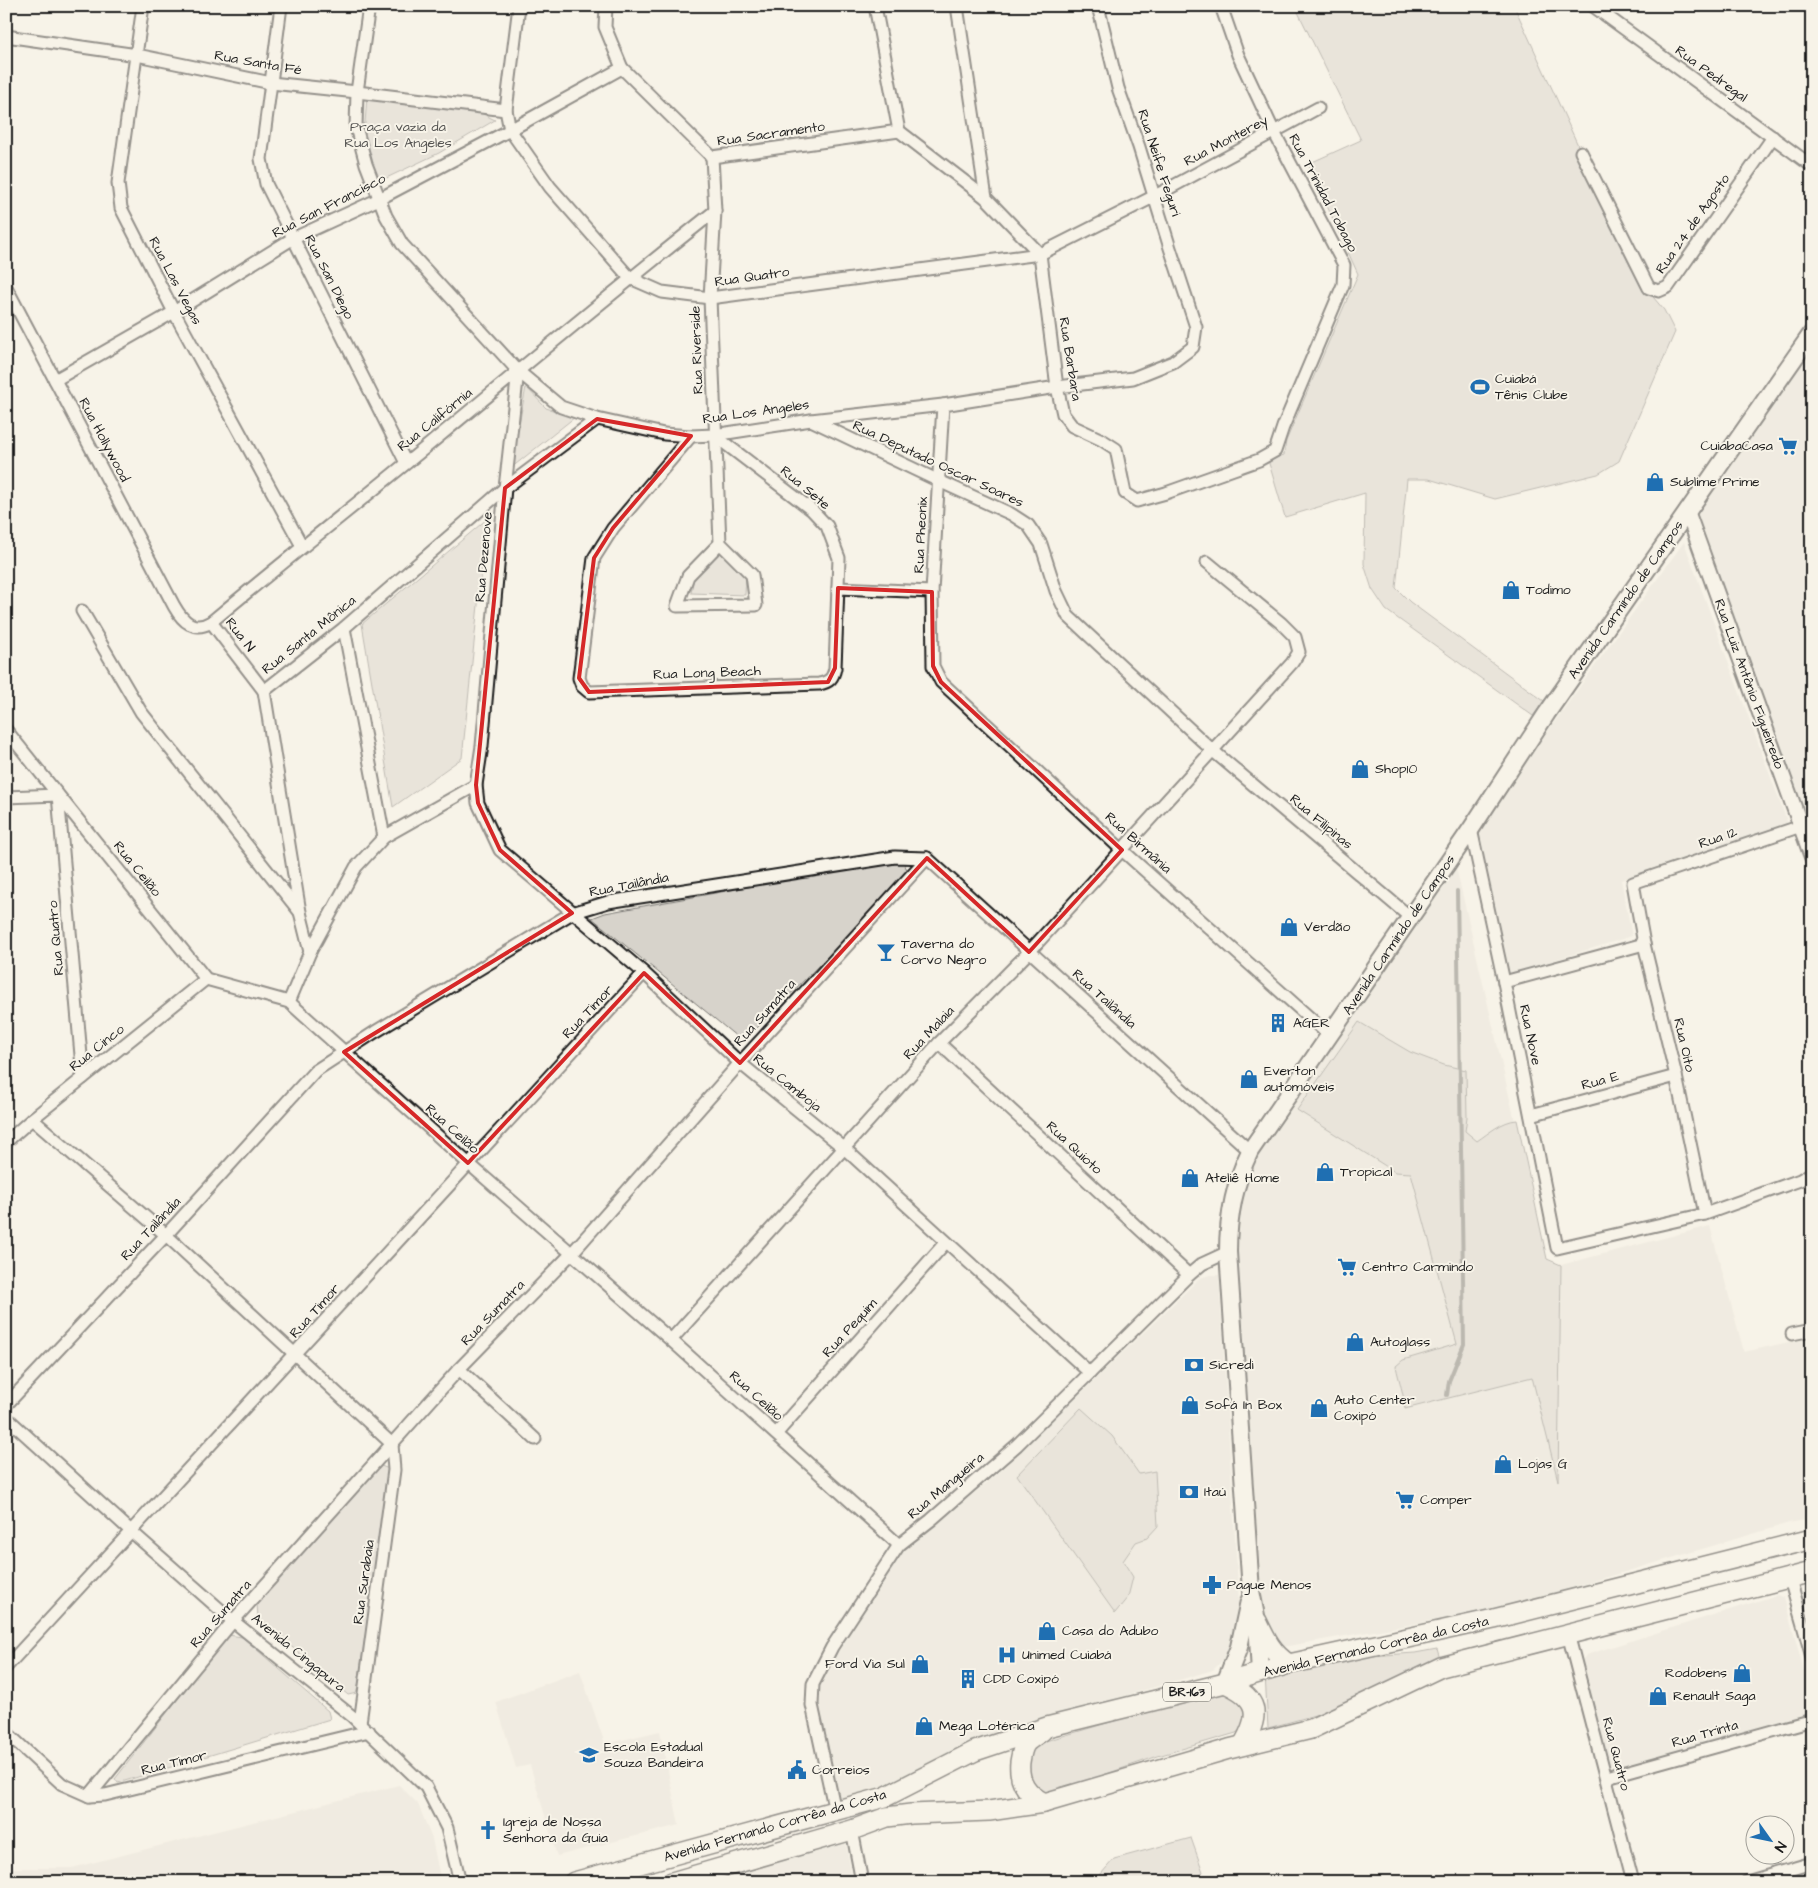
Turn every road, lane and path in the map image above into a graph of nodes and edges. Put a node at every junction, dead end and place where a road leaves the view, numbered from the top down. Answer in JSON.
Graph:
{"nodes":[{"id":1,"x":144,"y":6,"type":"edge"},
{"id":2,"x":281,"y":6,"type":"edge"},
{"id":3,"x":369,"y":6,"type":"edge"},
{"id":4,"x":519,"y":6,"type":"edge"},
{"id":5,"x":606,"y":6,"type":"edge"},
{"id":6,"x":875,"y":6,"type":"edge"},
{"id":7,"x":957,"y":6,"type":"edge"},
{"id":8,"x":1098,"y":6,"type":"edge"},
{"id":9,"x":1221,"y":6,"type":"edge"},
{"id":10,"x":1593,"y":6,"type":"edge"},
{"id":11,"x":6,"y":36,"type":"edge"},
{"id":12,"x":137,"y":56,"type":"junction"},
{"id":13,"x":622,"y":68,"type":"junction"},
{"id":14,"x":272,"y":83,"type":"junction"},
{"id":15,"x":357,"y":92,"type":"junction"},
{"id":16,"x":1318,"y":108,"type":"dead end"},
{"id":17,"x":506,"y":110,"type":"junction"},
{"id":18,"x":510,"y":130,"type":"junction"},
{"id":19,"x":899,"y":131,"type":"junction"},
{"id":20,"x":1274,"y":132,"type":"junction"},
{"id":21,"x":1773,"y":137,"type":"junction"},
{"id":22,"x":1581,"y":152,"type":"dead end"},
{"id":23,"x":712,"y":158,"type":"junction"},
{"id":24,"x":1812,"y":166,"type":"edge"},
{"id":25,"x":1154,"y":197,"type":"junction"},
{"id":26,"x":986,"y":198,"type":"junction"},
{"id":27,"x":379,"y":199,"type":"junction"},
{"id":28,"x":715,"y":211,"type":"junction"},
{"id":29,"x":292,"y":239,"type":"junction"},
{"id":30,"x":1040,"y":254,"type":"junction"},
{"id":31,"x":630,"y":278,"type":"junction"},
{"id":32,"x":6,"y":287,"type":"edge"},
{"id":33,"x":710,"y":298,"type":"junction"},
{"id":34,"x":174,"y":312,"type":"junction"},
{"id":35,"x":1196,"y":327,"type":"joint"},
{"id":36,"x":1812,"y":333,"type":"edge"},
{"id":37,"x":518,"y":371,"type":"junction"},
{"id":38,"x":55,"y":380,"type":"junction"},
{"id":39,"x":1057,"y":387,"type":"junction"},
{"id":40,"x":943,"y":405,"type":"junction"},
{"id":41,"x":597,"y":419,"type":"junction"},
{"id":42,"x":811,"y":420,"type":"junction"},
{"id":43,"x":714,"y":435,"type":"junction"},
{"id":44,"x":691,"y":436,"type":"junction"},
{"id":45,"x":1275,"y":451,"type":"joint"},
{"id":46,"x":406,"y":463,"type":"junction"},
{"id":47,"x":938,"y":481,"type":"junction"},
{"id":48,"x":505,"y":488,"type":"junction"},
{"id":49,"x":1687,"y":511,"type":"junction"},
{"id":50,"x":720,"y":543,"type":"junction"},
{"id":51,"x":302,"y":546,"type":"junction"},
{"id":52,"x":1207,"y":562,"type":"dead end"},
{"id":53,"x":838,"y":588,"type":"junction"},
{"id":54,"x":932,"y":592,"type":"junction"},
{"id":55,"x":82,"y":611,"type":"dead end"},
{"id":56,"x":211,"y":622,"type":"junction"},
{"id":57,"x":344,"y":628,"type":"junction"},
{"id":58,"x":933,"y":666,"type":"joint"},
{"id":59,"x":833,"y":676,"type":"joint"},
{"id":60,"x":264,"y":691,"type":"junction"},
{"id":61,"x":6,"y":730,"type":"edge"},
{"id":62,"x":482,"y":746,"type":"joint"},
{"id":63,"x":1212,"y":750,"type":"junction"},
{"id":64,"x":476,"y":785,"type":"junction"},
{"id":65,"x":58,"y":795,"type":"junction"},
{"id":66,"x":6,"y":797,"type":"edge"},
{"id":67,"x":1806,"y":823,"type":"edge"},
{"id":68,"x":1470,"y":830,"type":"junction"},
{"id":69,"x":384,"y":837,"type":"junction"},
{"id":70,"x":1122,"y":850,"type":"junction"},
{"id":71,"x":1812,"y":857,"type":"edge"},
{"id":72,"x":927,"y":858,"type":"junction"},
{"id":73,"x":1633,"y":883,"type":"joint"},
{"id":74,"x":300,"y":912,"type":"junction"},
{"id":75,"x":572,"y":913,"type":"junction"},
{"id":76,"x":1410,"y":917,"type":"junction"},
{"id":77,"x":1644,"y":944,"type":"junction"},
{"id":78,"x":310,"y":952,"type":"junction"},
{"id":79,"x":1029,"y":952,"type":"junction"},
{"id":80,"x":644,"y":973,"type":"junction"},
{"id":81,"x":206,"y":978,"type":"junction"},
{"id":82,"x":1504,"y":982,"type":"junction"},
{"id":83,"x":289,"y":1002,"type":"junction"},
{"id":84,"x":1330,"y":1036,"type":"junction"},
{"id":85,"x":939,"y":1044,"type":"junction"},
{"id":86,"x":344,"y":1052,"type":"junction"},
{"id":87,"x":740,"y":1063,"type":"junction"},
{"id":88,"x":1676,"y":1076,"type":"junction"},
{"id":89,"x":83,"y":1078,"type":"junction"},
{"id":90,"x":1531,"y":1115,"type":"junction"},
{"id":91,"x":32,"y":1119,"type":"junction"},
{"id":92,"x":6,"y":1142,"type":"edge"},
{"id":93,"x":844,"y":1148,"type":"junction"},
{"id":94,"x":1250,"y":1151,"type":"junction"},
{"id":95,"x":468,"y":1163,"type":"junction"},
{"id":96,"x":1812,"y":1173,"type":"edge"},
{"id":97,"x":1705,"y":1214,"type":"junction"},
{"id":98,"x":166,"y":1236,"type":"junction"},
{"id":99,"x":946,"y":1242,"type":"junction"},
{"id":100,"x":1228,"y":1252,"type":"junction"},
{"id":101,"x":572,"y":1253,"type":"junction"},
{"id":102,"x":1189,"y":1275,"type":"junction"},
{"id":103,"x":1812,"y":1330,"type":"edge"},
{"id":104,"x":1792,"y":1334,"type":"dead end"},
{"id":105,"x":671,"y":1340,"type":"junction"},
{"id":106,"x":296,"y":1354,"type":"junction"},
{"id":107,"x":458,"y":1369,"type":"junction"},
{"id":108,"x":1090,"y":1373,"type":"junction"},
{"id":109,"x":6,"y":1405,"type":"edge"},
{"id":110,"x":6,"y":1417,"type":"edge"},
{"id":111,"x":776,"y":1434,"type":"junction"},
{"id":112,"x":535,"y":1440,"type":"dead end"},
{"id":113,"x":392,"y":1444,"type":"junction"},
{"id":114,"x":132,"y":1532,"type":"junction"},
{"id":115,"x":1812,"y":1539,"type":"edge"},
{"id":116,"x":899,"y":1545,"type":"junction"},
{"id":117,"x":1812,"y":1572,"type":"edge"},
{"id":118,"x":1790,"y":1579,"type":"junction"},
{"id":119,"x":1251,"y":1591,"type":"junction"},
{"id":120,"x":233,"y":1621,"type":"junction"},
{"id":121,"x":1257,"y":1621,"type":"junction"},
{"id":122,"x":1568,"y":1634,"type":"junction"},
{"id":123,"x":1812,"y":1657,"type":"edge"},
{"id":124,"x":1289,"y":1664,"type":"junction"},
{"id":125,"x":6,"y":1667,"type":"edge"},
{"id":126,"x":1260,"y":1674,"type":"junction"},
{"id":127,"x":1225,"y":1683,"type":"junction"},
{"id":128,"x":1254,"y":1713,"type":"junction"},
{"id":129,"x":1812,"y":1720,"type":"edge"},
{"id":130,"x":364,"y":1727,"type":"junction"},
{"id":131,"x":1047,"y":1727,"type":"junction"},
{"id":132,"x":6,"y":1732,"type":"edge"},
{"id":133,"x":1243,"y":1745,"type":"junction"},
{"id":134,"x":1606,"y":1777,"type":"junction"},
{"id":135,"x":89,"y":1796,"type":"junction"},
{"id":136,"x":1044,"y":1803,"type":"junction"},
{"id":137,"x":835,"y":1811,"type":"junction"},
{"id":138,"x":852,"y":1830,"type":"junction"},
{"id":139,"x":1812,"y":1863,"type":"edge"},
{"id":140,"x":460,"y":1882,"type":"edge"},
{"id":141,"x":574,"y":1882,"type":"edge"},
{"id":142,"x":672,"y":1882,"type":"edge"},
{"id":143,"x":862,"y":1882,"type":"edge"},
{"id":144,"x":1633,"y":1882,"type":"edge"},
{"id":145,"x":1747,"y":1882,"type":"edge"}],
"edges":[{"from":1,"to":12,"type":"street","name":"Rua Las Vegas"},
{"from":2,"to":14,"type":"street","name":"Rua San Diego"},
{"from":3,"to":15,"type":"street","name":"Rua Los Angeles"},
{"from":4,"to":17,"type":"street"},
{"from":5,"to":13,"type":"street","name":"Rua Sacramento"},
{"from":6,"to":19,"type":"street"},
{"from":7,"to":26,"type":"street"},
{"from":8,"to":25,"type":"street","name":"Rua Neife Feguri"},
{"from":9,"to":20,"type":"street","name":"Rua Trinidad Tobago"},
{"from":10,"to":21,"type":"street","name":"Rua Pedregal"},
{"from":11,"to":12,"type":"street","name":"Rua Santa Fé"},
{"from":12,"to":14,"type":"street","name":"Rua Santa Fé"},
{"from":12,"to":34,"type":"street","name":"Rua Las Vegas"},
{"from":13,"to":18,"type":"street","name":"Rua San Francisco"},
{"from":13,"to":23,"type":"street","name":"Rua Sacramento"},
{"from":14,"to":15,"type":"street","name":"Rua Santa Fé"},
{"from":14,"to":29,"type":"street","name":"Rua San Diego"},
{"from":15,"to":17,"type":"street","name":"Rua Santa Fé"},
{"from":15,"to":27,"type":"street","name":"Rua Los Angeles"},
{"from":16,"to":20,"type":"street","name":"Rua Monterey"},
{"from":17,"to":18,"type":"street"},
{"from":18,"to":27,"type":"street","name":"Rua San Francisco"},
{"from":18,"to":31,"type":"street","name":"Rua Quatro"},
{"from":19,"to":23,"type":"street","name":"Rua Sacramento"},
{"from":19,"to":26,"type":"street"},
{"from":20,"to":25,"type":"street","name":"Rua Monterey"},
{"from":20,"to":45,"type":"street","name":"Rua Trinidad Tobago"},
{"from":21,"to":22,"type":"street","name":"Rua 24 de Agosto"},
{"from":21,"to":24,"type":"street","name":"Rua Pedregal"},
{"from":23,"to":28,"type":"street","name":"Rua Riverside"},
{"from":25,"to":30,"type":"street","name":"Rua Monterey"},
{"from":25,"to":35,"type":"street","name":"Rua Neife Feguri"},
{"from":26,"to":30,"type":"street"},
{"from":27,"to":29,"type":"street","name":"Rua San Francisco"},
{"from":27,"to":37,"type":"street","name":"Rua Los Angeles"},
{"from":28,"to":31,"type":"street","name":"Rua Califórnia"},
{"from":28,"to":33,"type":"street","name":"Rua Riverside"},
{"from":29,"to":34,"type":"street","name":"Rua San Francisco"},
{"from":29,"to":46,"type":"street","name":"Rua San Diego"},
{"from":30,"to":33,"type":"street","name":"Rua Quatro"},
{"from":30,"to":39,"type":"street","name":"Rua Barbara"},
{"from":31,"to":33,"type":"street","name":"Rua Quatro"},
{"from":31,"to":37,"type":"street","name":"Rua Califórnia"},
{"from":32,"to":38,"type":"street","name":"Rua Hollywood"},
{"from":33,"to":43,"type":"street","name":"Rua Riverside"},
{"from":34,"to":38,"type":"street","name":"Rua San Francisco"},
{"from":34,"to":51,"type":"street","name":"Rua Las Vegas"},
{"from":35,"to":39,"type":"street","name":"Rua Los Angeles"},
{"from":36,"to":49,"type":"main road","name":"Avenida Carmindo de Campos"},
{"from":37,"to":41,"type":"street","name":"Rua Los Angeles"},
{"from":37,"to":46,"type":"street","name":"Rua Califórnia"},
{"from":37,"to":48,"type":"street","name":"Rua Dezenove"},
{"from":38,"to":56,"type":"street","name":"Rua Hollywood"},
{"from":39,"to":40,"type":"street","name":"Rua Los Angeles"},
{"from":39,"to":45,"type":"street","name":"Rua Barbara"},
{"from":40,"to":42,"type":"street","name":"Rua Los Angeles"},
{"from":40,"to":47,"type":"street","name":"Rua Pheonix"},
{"from":41,"to":44,"type":"street","name":"Rua Los Angeles"},
{"from":41,"to":48,"type":"street","name":"Rua Santa Mônica"},
{"from":42,"to":43,"type":"street","name":"Rua Los Angeles"},
{"from":42,"to":47,"type":"street","name":"Rua Deputado Oscar Soares"},
{"from":43,"to":44,"type":"street","name":"Rua Los Angeles"},
{"from":43,"to":50,"type":"street","name":"Rua Riverside"},
{"from":43,"to":53,"type":"street","name":"Rua Sete"},
{"from":44,"to":59,"type":"street","name":"Rua Long Beach"},
{"from":46,"to":51,"type":"street","name":"Rua Califórnia"},
{"from":47,"to":54,"type":"street","name":"Rua Pheonix"},
{"from":47,"to":63,"type":"street","name":"Rua Deputado Oscar Soares"},
{"from":48,"to":57,"type":"street","name":"Rua Santa Mônica"},
{"from":48,"to":62,"type":"street","name":"Rua Dezenove"},
{"from":49,"to":67,"type":"street","name":"Rua Luiz Antônio Figueiredo"},
{"from":49,"to":68,"type":"main road","name":"Avenida Carmindo de Campos"},
{"from":50,"to":50,"type":"street"},
{"from":51,"to":56,"type":"street","name":"Rua Califórnia"},
{"from":52,"to":63,"type":"street","name":"Rua Malaia"},
{"from":53,"to":54,"type":"street"},
{"from":53,"to":59,"type":"street","name":"Rua Sete"},
{"from":54,"to":58,"type":"street","name":"Rua Pheonix"},
{"from":55,"to":74,"type":"street"},
{"from":56,"to":60,"type":"street","name":"Rua N"},
{"from":57,"to":60,"type":"street","name":"Rua Santa Mônica"},
{"from":57,"to":69,"type":"street"},
{"from":58,"to":70,"type":"street","name":"Rua Birmânia"},
{"from":60,"to":74,"type":"street","name":"Rua Santa Mônica"},
{"from":61,"to":65,"type":"street","name":"Rua Ceilão"},
{"from":62,"to":64,"type":"street","name":"Rua Camboja"},
{"from":63,"to":70,"type":"street","name":"Rua Malaia"},
{"from":63,"to":76,"type":"street","name":"Rua Filipinas"},
{"from":64,"to":69,"type":"street"},
{"from":64,"to":75,"type":"street","name":"Rua Camboja"},
{"from":65,"to":66,"type":"street"},
{"from":65,"to":81,"type":"street","name":"Rua Ceilão"},
{"from":65,"to":89,"type":"street","name":"Rua Quatro"},
{"from":67,"to":71,"type":"street","name":"Rua Luiz Antônio Figueiredo"},
{"from":67,"to":73,"type":"street","name":"Rua 12"},
{"from":68,"to":76,"type":"main road","name":"Avenida Carmindo de Campos"},
{"from":68,"to":82,"type":"street","name":"Rua Nove"},
{"from":69,"to":78,"type":"street"},
{"from":70,"to":79,"type":"street","name":"Rua Malaia"},
{"from":70,"to":84,"type":"street","name":"Rua Birmânia"},
{"from":72,"to":75,"type":"street","name":"Rua Tailândia"},
{"from":72,"to":79,"type":"street","name":"Rua Tailândia"},
{"from":72,"to":87,"type":"street","name":"Rua Sumatra"},
{"from":73,"to":77,"type":"street","name":"Rua Oito"},
{"from":74,"to":78,"type":"street","name":"Rua Santa Mônica"},
{"from":75,"to":80,"type":"street","name":"Rua Camboja"},
{"from":75,"to":86,"type":"street","name":"Rua Tailândia"},
{"from":76,"to":84,"type":"main road","name":"Avenida Carmindo de Campos"},
{"from":77,"to":82,"type":"street"},
{"from":77,"to":88,"type":"street","name":"Rua Oito"},
{"from":78,"to":83,"type":"street"},
{"from":79,"to":85,"type":"street","name":"Rua Malaia"},
{"from":79,"to":94,"type":"street","name":"Rua Tailândia"},
{"from":80,"to":87,"type":"street","name":"Rua Camboja"},
{"from":80,"to":95,"type":"street","name":"Rua Timor"},
{"from":81,"to":83,"type":"street","name":"Rua Ceilão"},
{"from":81,"to":89,"type":"street","name":"Rua Cinco"},
{"from":82,"to":90,"type":"street","name":"Rua Nove"},
{"from":83,"to":86,"type":"street","name":"Rua Ceilão"},
{"from":84,"to":94,"type":"main road","name":"Avenida Carmindo de Campos"},
{"from":85,"to":93,"type":"street","name":"Rua Malaia"},
{"from":85,"to":102,"type":"street","name":"Rua Quioto"},
{"from":86,"to":95,"type":"street","name":"Rua Ceilão"},
{"from":86,"to":98,"type":"street","name":"Rua Tailândia"},
{"from":87,"to":93,"type":"street","name":"Rua Camboja"},
{"from":87,"to":101,"type":"street","name":"Rua Sumatra"},
{"from":88,"to":90,"type":"street","name":"Rua E"},
{"from":88,"to":97,"type":"street","name":"Rua Oito"},
{"from":89,"to":91,"type":"street","name":"Rua Cinco"},
{"from":90,"to":97,"type":"street","name":"Rua Nove"},
{"from":91,"to":92,"type":"street","name":"Rua Cinco"},
{"from":91,"to":98,"type":"street"},
{"from":93,"to":99,"type":"street","name":"Rua Camboja"},
{"from":93,"to":105,"type":"street","name":"Rua Malaia"},
{"from":94,"to":100,"type":"main road","name":"Avenida Carmindo de Campos"},
{"from":95,"to":101,"type":"street","name":"Rua Ceilão"},
{"from":95,"to":106,"type":"street","name":"Rua Timor"},
{"from":96,"to":97,"type":"street"},
{"from":98,"to":106,"type":"street"},
{"from":98,"to":109,"type":"street","name":"Rua Tailândia"},
{"from":99,"to":108,"type":"street","name":"Rua Camboja"},
{"from":99,"to":111,"type":"street","name":"Rua Pequim"},
{"from":100,"to":102,"type":"street","name":"Rua Mangueira"},
{"from":100,"to":119,"type":"main road","name":"Avenida Carmindo de Campos"},
{"from":101,"to":105,"type":"street","name":"Rua Ceilão"},
{"from":101,"to":107,"type":"street","name":"Rua Sumatra"},
{"from":102,"to":108,"type":"street","name":"Rua Mangueira"},
{"from":103,"to":104,"type":"street"},
{"from":105,"to":111,"type":"street","name":"Rua Ceilão"},
{"from":106,"to":113,"type":"street"},
{"from":106,"to":114,"type":"street","name":"Rua Timor"},
{"from":107,"to":112,"type":"street"},
{"from":107,"to":113,"type":"street","name":"Rua Sumatra"},
{"from":108,"to":116,"type":"street","name":"Rua Mangueira"},
{"from":110,"to":114,"type":"street","name":"Avenida Cingapura"},
{"from":111,"to":116,"type":"street","name":"Rua Ceilão"},
{"from":113,"to":120,"type":"street","name":"Rua Sumatra"},
{"from":113,"to":130,"type":"street","name":"Rua Surabaia"},
{"from":114,"to":120,"type":"street","name":"Avenida Cingapura"},
{"from":114,"to":125,"type":"street","name":"Rua Timor"},
{"from":115,"to":124,"type":"highway","name":"Avenida Fernando Corrêa da Costa","number":"BR-163"},
{"from":116,"to":137,"type":"street","name":"Rua Mangueira"},
{"from":117,"to":118,"type":"highway","name":"Avenida Fernando Corrêa da Costa"},
{"from":118,"to":122,"type":"highway","name":"Avenida Fernando Corrêa da Costa"},
{"from":118,"to":123,"type":"street"},
{"from":119,"to":121,"type":"main road","name":"Avenida Carmindo de Campos"},
{"from":119,"to":127,"type":"main road"},
{"from":120,"to":130,"type":"street","name":"Avenida Cingapura"},
{"from":120,"to":135,"type":"street","name":"Rua Sumatra"},
{"from":121,"to":124,"type":"highway"},
{"from":121,"to":126,"type":"main road","name":"Avenida Carmindo de Campos"},
{"from":122,"to":133,"type":"highway","name":"Avenida Fernando Corrêa da Costa"},
{"from":122,"to":134,"type":"street","name":"Rua Quatro"},
{"from":124,"to":126,"type":"highway","name":"Avenida Fernando Corrêa da Costa","number":"BR-163"},
{"from":126,"to":127,"type":"highway","name":"Avenida Fernando Corrêa da Costa","number":"BR-163"},
{"from":126,"to":128,"type":"highway"},
{"from":127,"to":128,"type":"highway"},
{"from":127,"to":131,"type":"highway","name":"Avenida Fernando Corrêa da Costa","number":"BR-163"},
{"from":128,"to":133,"type":"highway"},
{"from":129,"to":134,"type":"street","name":"Rua Trinta"},
{"from":130,"to":135,"type":"street","name":"Rua Timor"},
{"from":130,"to":140,"type":"street","name":"Avenida Cingapura"},
{"from":131,"to":136,"type":"highway"},
{"from":131,"to":137,"type":"highway","name":"Avenida Fernando Corrêa da Costa","number":"BR-163"},
{"from":132,"to":135,"type":"street"},
{"from":133,"to":136,"type":"highway","name":"Avenida Fernando Corrêa da Costa"},
{"from":134,"to":144,"type":"street","name":"Rua Quatro"},
{"from":136,"to":138,"type":"highway","name":"Avenida Fernando Corrêa da Costa"},
{"from":137,"to":141,"type":"highway","name":"Avenida Fernando Corrêa da Costa","number":"BR-163"},
{"from":138,"to":142,"type":"highway","name":"Avenida Fernando Corrêa da Costa"},
{"from":138,"to":143,"type":"street"},
{"from":139,"to":145,"type":"street"}]}
